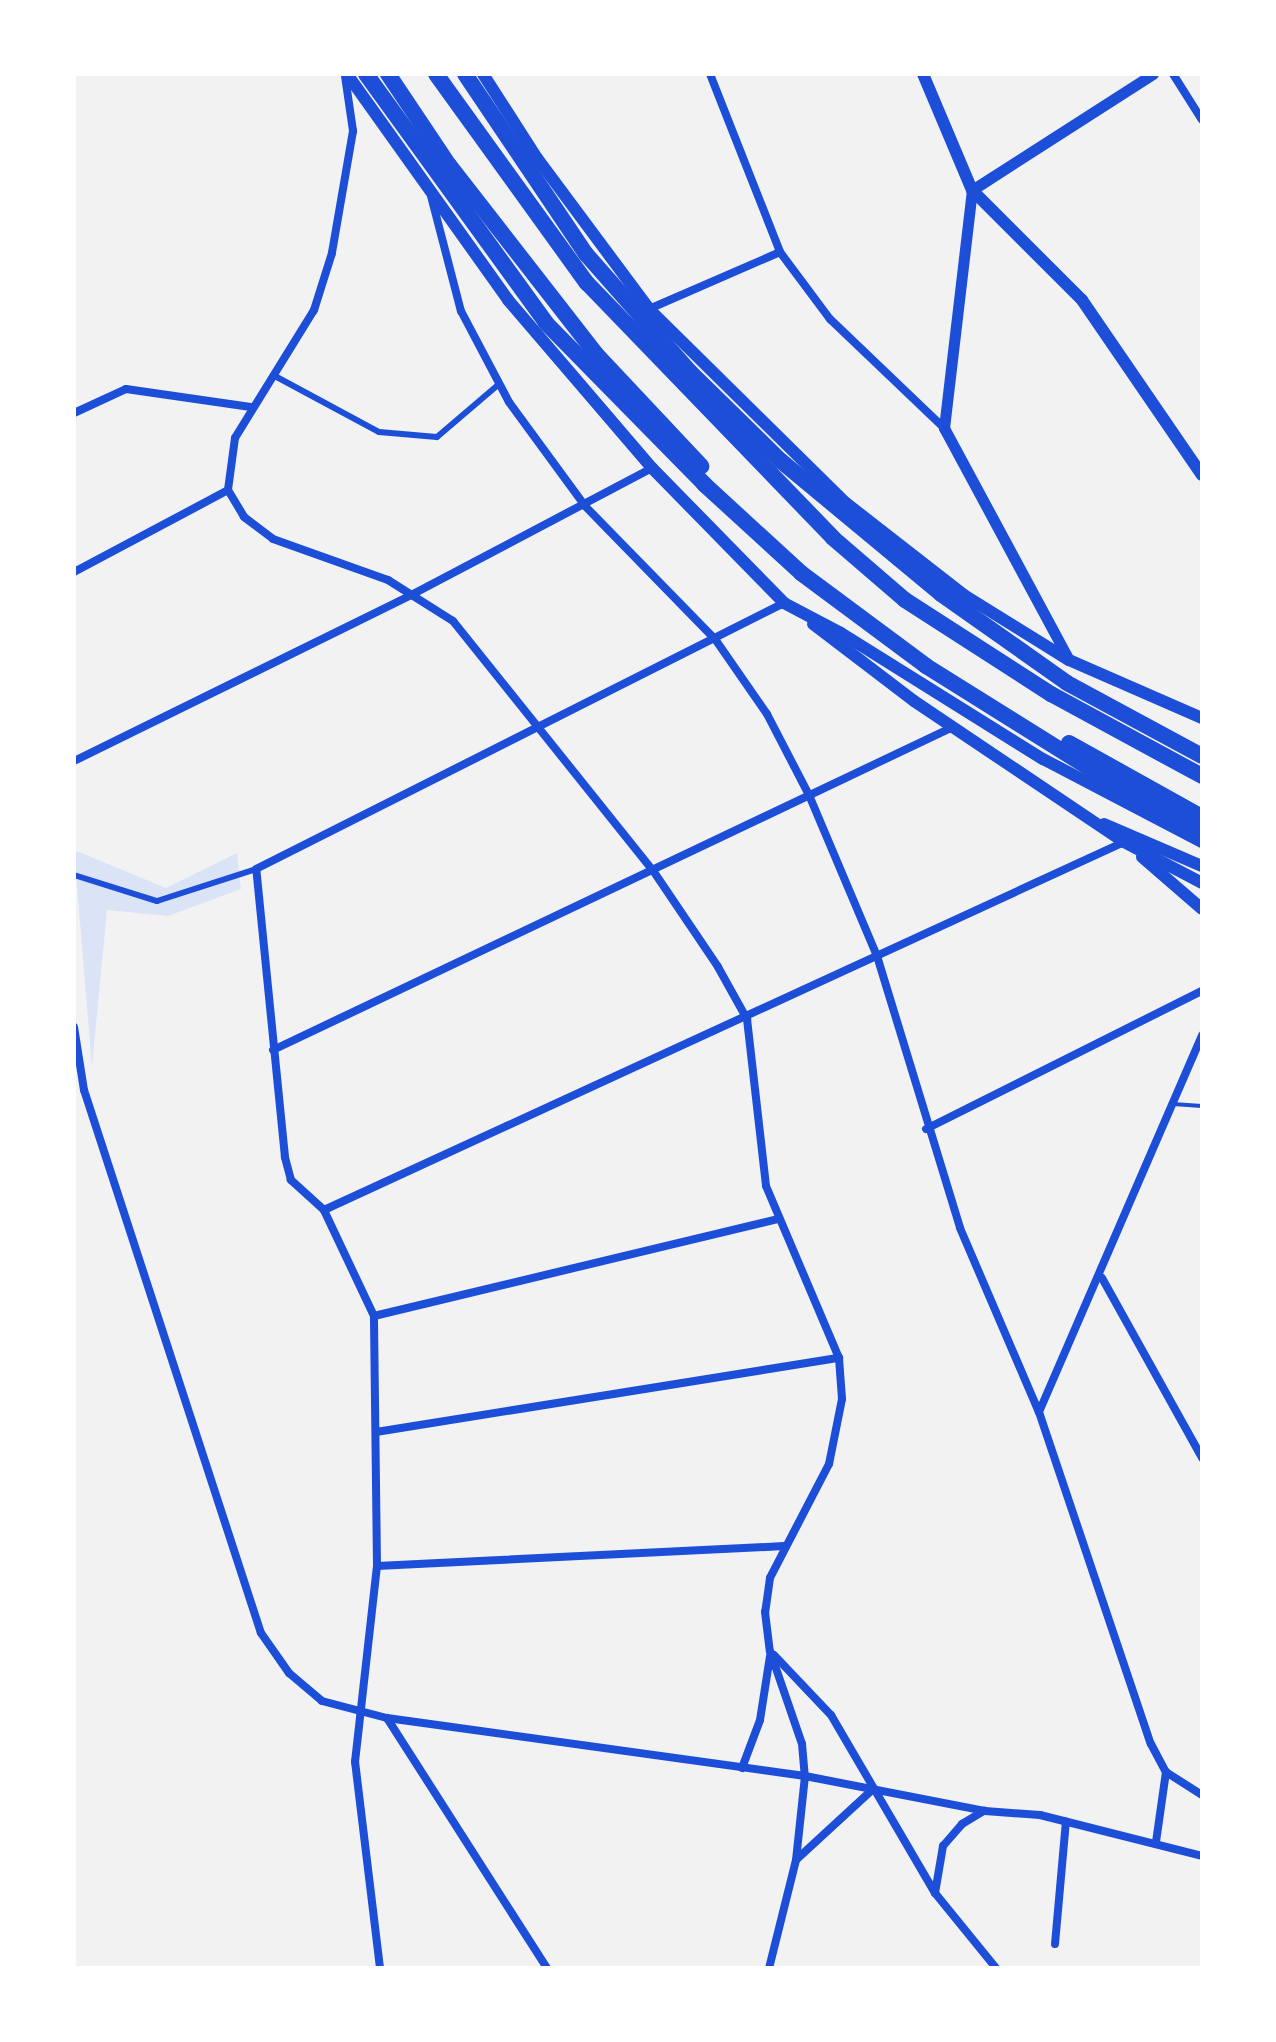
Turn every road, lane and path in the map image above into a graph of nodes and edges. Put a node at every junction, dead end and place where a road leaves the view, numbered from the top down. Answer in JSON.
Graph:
{"nodes":[{"id":1,"x":346,"y":74,"type":"edge"},
{"id":2,"x":366,"y":74,"type":"edge"},
{"id":3,"x":388,"y":74,"type":"edge"},
{"id":4,"x":436,"y":74,"type":"edge"},
{"id":5,"x":465,"y":74,"type":"edge"},
{"id":6,"x":483,"y":74,"type":"edge"},
{"id":7,"x":710,"y":74,"type":"edge"},
{"id":8,"x":923,"y":74,"type":"edge"},
{"id":9,"x":1153,"y":74,"type":"edge"},
{"id":10,"x":1173,"y":74,"type":"edge"},
{"id":11,"x":1202,"y":120,"type":"edge"},
{"id":12,"x":972,"y":190,"type":"junction"},
{"id":13,"x":431,"y":195,"type":"junction"},
{"id":14,"x":780,"y":252,"type":"junction"},
{"id":15,"x":649,"y":309,"type":"junction"},
{"id":16,"x":273,"y":375,"type":"junction"},
{"id":17,"x":499,"y":384,"type":"junction"},
{"id":18,"x":251,"y":407,"type":"junction"},
{"id":19,"x":74,"y":413,"type":"edge"},
{"id":20,"x":944,"y":428,"type":"junction"},
{"id":21,"x":652,"y":468,"type":"junction"},
{"id":22,"x":1202,"y":475,"type":"edge"},
{"id":23,"x":228,"y":490,"type":"junction"},
{"id":24,"x":585,"y":506,"type":"junction"},
{"id":25,"x":74,"y":572,"type":"edge"},
{"id":26,"x":415,"y":593,"type":"junction"},
{"id":27,"x":784,"y":603,"type":"junction"},
{"id":28,"x":715,"y":639,"type":"junction"},
{"id":29,"x":1069,"y":660,"type":"junction"},
{"id":30,"x":1202,"y":718,"type":"edge"},
{"id":31,"x":537,"y":725,"type":"junction"},
{"id":32,"x":953,"y":727,"type":"junction"},
{"id":33,"x":1202,"y":756,"type":"edge"},
{"id":34,"x":74,"y":761,"type":"edge"},
{"id":35,"x":1202,"y":776,"type":"edge"},
{"id":36,"x":809,"y":795,"type":"junction"},
{"id":37,"x":1202,"y":817,"type":"edge"},
{"id":38,"x":1089,"y":819,"type":"junction"},
{"id":39,"x":1202,"y":830,"type":"edge"},
{"id":40,"x":1124,"y":842,"type":"junction"},
{"id":41,"x":1202,"y":842,"type":"edge"},
{"id":42,"x":1202,"y":866,"type":"edge"},
{"id":43,"x":256,"y":869,"type":"junction"},
{"id":44,"x":652,"y":869,"type":"junction"},
{"id":45,"x":74,"y":875,"type":"edge"},
{"id":46,"x":1202,"y":883,"type":"edge"},
{"id":47,"x":1202,"y":909,"type":"edge"},
{"id":48,"x":877,"y":956,"type":"junction"},
{"id":49,"x":1202,"y":991,"type":"edge"},
{"id":50,"x":747,"y":1019,"type":"junction"},
{"id":51,"x":74,"y":1027,"type":"edge"},
{"id":52,"x":1202,"y":1035,"type":"edge"},
{"id":53,"x":273,"y":1050,"type":"junction"},
{"id":54,"x":74,"y":1087,"type":"edge"},
{"id":55,"x":84,"y":1090,"type":"junction"},
{"id":56,"x":1173,"y":1104,"type":"junction"},
{"id":57,"x":1202,"y":1106,"type":"edge"},
{"id":58,"x":926,"y":1129,"type":"junction"},
{"id":59,"x":324,"y":1210,"type":"junction"},
{"id":60,"x":778,"y":1219,"type":"junction"},
{"id":61,"x":1102,"y":1278,"type":"junction"},
{"id":62,"x":374,"y":1316,"type":"junction"},
{"id":63,"x":839,"y":1358,"type":"junction"},
{"id":64,"x":1039,"y":1412,"type":"junction"},
{"id":65,"x":376,"y":1432,"type":"junction"},
{"id":66,"x":1202,"y":1458,"type":"edge"},
{"id":67,"x":784,"y":1546,"type":"junction"},
{"id":68,"x":377,"y":1566,"type":"junction"},
{"id":69,"x":770,"y":1651,"type":"junction"},
{"id":70,"x":361,"y":1713,"type":"junction"},
{"id":71,"x":387,"y":1718,"type":"junction"},
{"id":72,"x":742,"y":1768,"type":"junction"},
{"id":73,"x":1166,"y":1772,"type":"junction"},
{"id":74,"x":805,"y":1776,"type":"junction"},
{"id":75,"x":873,"y":1789,"type":"junction"},
{"id":76,"x":1202,"y":1795,"type":"edge"},
{"id":77,"x":985,"y":1811,"type":"junction"},
{"id":78,"x":1066,"y":1821,"type":"junction"},
{"id":79,"x":1156,"y":1842,"type":"junction"},
{"id":80,"x":1202,"y":1856,"type":"edge"},
{"id":81,"x":796,"y":1860,"type":"junction"},
{"id":82,"x":935,"y":1893,"type":"junction"},
{"id":83,"x":1055,"y":1944,"type":"dead end"},
{"id":84,"x":380,"y":1968,"type":"edge"},
{"id":85,"x":547,"y":1968,"type":"edge"},
{"id":86,"x":769,"y":1968,"type":"edge"},
{"id":87,"x":996,"y":1968,"type":"edge"}],
"edges":[{"from":1,"to":13,"type":"main road"},
{"from":1,"to":16,"type":"street"},
{"from":2,"to":39,"type":"highway"},
{"from":3,"to":37,"type":"highway"},
{"from":4,"to":35,"type":"highway"},
{"from":5,"to":33,"type":"highway"},
{"from":6,"to":15,"type":"main road"},
{"from":7,"to":14,"type":"street"},
{"from":8,"to":12,"type":"main road"},
{"from":9,"to":12,"type":"street"},
{"from":10,"to":11,"type":"street"},
{"from":12,"to":20,"type":"street"},
{"from":12,"to":22,"type":"main road"},
{"from":13,"to":17,"type":"street"},
{"from":13,"to":21,"type":"main road"},
{"from":14,"to":15,"type":"street"},
{"from":14,"to":20,"type":"street"},
{"from":15,"to":29,"type":"main road"},
{"from":16,"to":17,"type":"street"},
{"from":16,"to":18,"type":"street"},
{"from":17,"to":24,"type":"street"},
{"from":18,"to":19,"type":"street"},
{"from":18,"to":23,"type":"street"},
{"from":20,"to":29,"type":"street"},
{"from":21,"to":24,"type":"street"},
{"from":21,"to":27,"type":"main road"},
{"from":23,"to":25,"type":"street"},
{"from":23,"to":26,"type":"street"},
{"from":24,"to":26,"type":"street"},
{"from":24,"to":28,"type":"street"},
{"from":26,"to":31,"type":"street"},
{"from":26,"to":34,"type":"street"},
{"from":27,"to":28,"type":"street"},
{"from":27,"to":32,"type":"main road"},
{"from":27,"to":41,"type":"main road"},
{"from":28,"to":31,"type":"street"},
{"from":28,"to":36,"type":"street"},
{"from":29,"to":30,"type":"main road"},
{"from":31,"to":43,"type":"street"},
{"from":31,"to":44,"type":"street"},
{"from":32,"to":36,"type":"street"},
{"from":32,"to":38,"type":"main road"},
{"from":36,"to":44,"type":"street"},
{"from":36,"to":48,"type":"street"},
{"from":38,"to":40,"type":"main road"},
{"from":38,"to":42,"type":"main road"},
{"from":40,"to":46,"type":"main road"},
{"from":40,"to":47,"type":"main road"},
{"from":40,"to":48,"type":"street"},
{"from":43,"to":45,"type":"street"},
{"from":43,"to":53,"type":"street"},
{"from":44,"to":50,"type":"street"},
{"from":44,"to":53,"type":"street"},
{"from":48,"to":50,"type":"street"},
{"from":48,"to":58,"type":"street"},
{"from":49,"to":58,"type":"street"},
{"from":50,"to":59,"type":"street"},
{"from":50,"to":60,"type":"street"},
{"from":51,"to":55,"type":"street"},
{"from":52,"to":56,"type":"street"},
{"from":53,"to":59,"type":"street"},
{"from":54,"to":55,"type":"street"},
{"from":55,"to":70,"type":"street"},
{"from":56,"to":57,"type":"lane"},
{"from":56,"to":61,"type":"street"},
{"from":58,"to":64,"type":"street"},
{"from":59,"to":62,"type":"street"},
{"from":60,"to":62,"type":"street"},
{"from":60,"to":63,"type":"street"},
{"from":61,"to":64,"type":"street"},
{"from":61,"to":66,"type":"street"},
{"from":62,"to":65,"type":"street"},
{"from":63,"to":65,"type":"street"},
{"from":63,"to":67,"type":"street"},
{"from":64,"to":73,"type":"street"},
{"from":65,"to":68,"type":"street"},
{"from":67,"to":68,"type":"street"},
{"from":67,"to":69,"type":"street"},
{"from":68,"to":70,"type":"street"},
{"from":69,"to":72,"type":"street"},
{"from":69,"to":74,"type":"street"},
{"from":69,"to":75,"type":"street"},
{"from":70,"to":71,"type":"street"},
{"from":70,"to":84,"type":"street"},
{"from":71,"to":72,"type":"street"},
{"from":71,"to":85,"type":"street"},
{"from":72,"to":74,"type":"street"},
{"from":73,"to":76,"type":"street"},
{"from":73,"to":79,"type":"street"},
{"from":74,"to":75,"type":"street"},
{"from":74,"to":81,"type":"street"},
{"from":75,"to":77,"type":"street"},
{"from":75,"to":81,"type":"street"},
{"from":75,"to":82,"type":"street"},
{"from":77,"to":78,"type":"street"},
{"from":77,"to":82,"type":"street"},
{"from":78,"to":79,"type":"street"},
{"from":78,"to":83,"type":"street"},
{"from":79,"to":80,"type":"street"},
{"from":81,"to":86,"type":"street"},
{"from":82,"to":87,"type":"street"}]}
